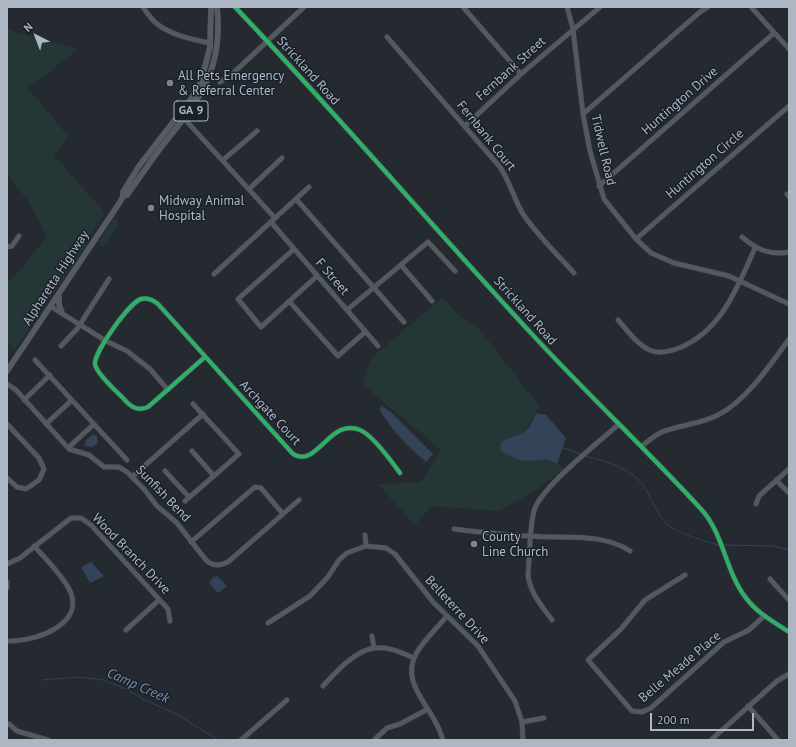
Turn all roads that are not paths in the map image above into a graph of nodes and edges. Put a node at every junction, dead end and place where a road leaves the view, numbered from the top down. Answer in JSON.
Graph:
{"nodes":[{"id":1,"x":143,"y":7,"type":"edge"},
{"id":2,"x":211,"y":7,"type":"edge"},
{"id":3,"x":217,"y":7,"type":"edge"},
{"id":4,"x":235,"y":7,"type":"edge"},
{"id":5,"x":304,"y":7,"type":"edge"},
{"id":6,"x":463,"y":7,"type":"edge"},
{"id":7,"x":567,"y":7,"type":"edge"},
{"id":8,"x":600,"y":7,"type":"edge"},
{"id":9,"x":708,"y":7,"type":"edge"},
{"id":10,"x":751,"y":7,"type":"edge"},
{"id":11,"x":573,"y":29,"type":"junction"},
{"id":12,"x":774,"y":33,"type":"junction"},
{"id":13,"x":387,"y":38,"type":"dead end"},
{"id":14,"x":268,"y":42,"type":"junction"},
{"id":15,"x":210,"y":43,"type":"junction"},
{"id":16,"x":789,"y":49,"type":"edge"},
{"id":17,"x":521,"y":74,"type":"junction"},
{"id":18,"x":220,"y":82,"type":"dead end"},
{"id":19,"x":789,"y":106,"type":"edge"},
{"id":20,"x":180,"y":114,"type":"junction"},
{"id":21,"x":583,"y":114,"type":"junction"},
{"id":22,"x":184,"y":119,"type":"junction"},
{"id":23,"x":465,"y":126,"type":"junction"},
{"id":24,"x":256,"y":131,"type":"dead end"},
{"id":25,"x":282,"y":158,"type":"dead end"},
{"id":26,"x":223,"y":160,"type":"junction"},
{"id":27,"x":599,"y":186,"type":"junction"},
{"id":28,"x":309,"y":187,"type":"dead end"},
{"id":29,"x":249,"y":189,"type":"junction"},
{"id":30,"x":123,"y":196,"type":"junction"},
{"id":31,"x":296,"y":199,"type":"junction"},
{"id":32,"x":275,"y":218,"type":"junction"},
{"id":33,"x":271,"y":222,"type":"junction"},
{"id":34,"x":19,"y":236,"type":"dead end"},
{"id":35,"x":742,"y":237,"type":"dead end"},
{"id":36,"x":636,"y":239,"type":"junction"},
{"id":37,"x":7,"y":247,"type":"edge"},
{"id":38,"x":755,"y":248,"type":"junction"},
{"id":39,"x":294,"y":249,"type":"junction"},
{"id":40,"x":789,"y":252,"type":"edge"},
{"id":41,"x":401,"y":265,"type":"junction"},
{"id":42,"x":455,"y":271,"type":"dead end"},
{"id":43,"x":574,"y":273,"type":"dead end"},
{"id":44,"x":214,"y":274,"type":"dead end"},
{"id":45,"x":317,"y":276,"type":"junction"},
{"id":46,"x":109,"y":279,"type":"dead end"},
{"id":47,"x":740,"y":281,"type":"junction"},
{"id":48,"x":373,"y":288,"type":"junction"},
{"id":49,"x":59,"y":293,"type":"junction"},
{"id":50,"x":289,"y":301,"type":"junction"},
{"id":51,"x":432,"y":301,"type":"dead end"},
{"id":52,"x":789,"y":304,"type":"edge"},
{"id":53,"x":50,"y":306,"type":"junction"},
{"id":54,"x":347,"y":310,"type":"junction"},
{"id":55,"x":62,"y":313,"type":"junction"},
{"id":56,"x":618,"y":320,"type":"dead end"},
{"id":57,"x":404,"y":322,"type":"dead end"},
{"id":58,"x":80,"y":324,"type":"junction"},
{"id":59,"x":365,"y":332,"type":"junction"},
{"id":60,"x":789,"y":339,"type":"edge"},
{"id":61,"x":106,"y":341,"type":"junction"},
{"id":62,"x":61,"y":346,"type":"dead end"},
{"id":63,"x":378,"y":346,"type":"dead end"},
{"id":64,"x":205,"y":357,"type":"junction"},
{"id":65,"x":35,"y":360,"type":"dead end"},
{"id":66,"x":7,"y":371,"type":"edge"},
{"id":67,"x":50,"y":376,"type":"junction"},
{"id":68,"x":7,"y":384,"type":"edge"},
{"id":69,"x":168,"y":390,"type":"junction"},
{"id":70,"x":24,"y":400,"type":"junction"},
{"id":71,"x":72,"y":400,"type":"junction"},
{"id":72,"x":193,"y":404,"type":"dead end"},
{"id":73,"x":203,"y":414,"type":"junction"},
{"id":74,"x":7,"y":424,"type":"edge"},
{"id":75,"x":46,"y":424,"type":"junction"},
{"id":76,"x":94,"y":424,"type":"junction"},
{"id":77,"x":619,"y":424,"type":"junction"},
{"id":78,"x":642,"y":446,"type":"junction"},
{"id":79,"x":68,"y":448,"type":"junction"},
{"id":80,"x":192,"y":451,"type":"dead end"},
{"id":81,"x":126,"y":460,"type":"dead end"},
{"id":82,"x":789,"y":469,"type":"edge"},
{"id":83,"x":165,"y":471,"type":"dead end"},
{"id":84,"x":400,"y":473,"type":"dead end"},
{"id":85,"x":214,"y":476,"type":"junction"},
{"id":86,"x":132,"y":477,"type":"junction"},
{"id":87,"x":7,"y":478,"type":"edge"},
{"id":88,"x":776,"y":480,"type":"junction"},
{"id":89,"x":789,"y":493,"type":"edge"},
{"id":90,"x":189,"y":497,"type":"junction"},
{"id":91,"x":299,"y":500,"type":"dead end"},
{"id":92,"x":185,"y":501,"type":"dead end"},
{"id":93,"x":756,"y":504,"type":"dead end"},
{"id":94,"x":283,"y":514,"type":"junction"},
{"id":95,"x":454,"y":529,"type":"dead end"},
{"id":96,"x":365,"y":535,"type":"dead end"},
{"id":97,"x":531,"y":536,"type":"junction"},
{"id":98,"x":191,"y":542,"type":"junction"},
{"id":99,"x":34,"y":546,"type":"junction"},
{"id":100,"x":366,"y":546,"type":"junction"},
{"id":101,"x":630,"y":551,"type":"dead end"},
{"id":102,"x":7,"y":564,"type":"edge"},
{"id":103,"x":685,"y":575,"type":"dead end"},
{"id":104,"x":770,"y":579,"type":"dead end"},
{"id":105,"x":7,"y":582,"type":"edge"},
{"id":106,"x":7,"y":588,"type":"edge"},
{"id":107,"x":159,"y":600,"type":"junction"},
{"id":108,"x":789,"y":600,"type":"edge"},
{"id":109,"x":447,"y":616,"type":"junction"},
{"id":110,"x":764,"y":616,"type":"junction"},
{"id":111,"x":552,"y":620,"type":"dead end"},
{"id":112,"x":170,"y":621,"type":"dead end"},
{"id":113,"x":268,"y":623,"type":"dead end"},
{"id":114,"x":126,"y":630,"type":"dead end"},
{"id":115,"x":789,"y":632,"type":"edge"},
{"id":116,"x":372,"y":636,"type":"dead end"},
{"id":117,"x":10,"y":641,"type":"dead end"},
{"id":118,"x":374,"y":648,"type":"junction"},
{"id":119,"x":414,"y":658,"type":"junction"},
{"id":120,"x":789,"y":674,"type":"edge"},
{"id":121,"x":323,"y":686,"type":"dead end"},
{"id":122,"x":287,"y":700,"type":"dead end"},
{"id":123,"x":748,"y":706,"type":"junction"},
{"id":124,"x":428,"y":709,"type":"junction"},
{"id":125,"x":544,"y":718,"type":"dead end"},
{"id":126,"x":522,"y":722,"type":"junction"},
{"id":127,"x":9,"y":724,"type":"dead end"},
{"id":128,"x":714,"y":739,"type":"edge"},
{"id":129,"x":48,"y":740,"type":"edge"},
{"id":130,"x":241,"y":740,"type":"edge"},
{"id":131,"x":374,"y":740,"type":"edge"},
{"id":132,"x":443,"y":740,"type":"edge"},
{"id":133,"x":523,"y":740,"type":"edge"},
{"id":134,"x":778,"y":740,"type":"edge"}],
"edges":[{"from":1,"to":15,"type":"street"},
{"from":2,"to":15,"type":"main road","number":"GA 9"},
{"from":3,"to":22,"type":"main road","number":"GA 9"},
{"from":4,"to":14,"type":"street","name":"Strickland Road"},
{"from":5,"to":14,"type":"street"},
{"from":6,"to":17,"type":"street"},
{"from":7,"to":11,"type":"street","name":"Tidwell Road"},
{"from":8,"to":11,"type":"street","name":"Fernbank Street"},
{"from":9,"to":21,"type":"street"},
{"from":10,"to":12,"type":"street"},
{"from":11,"to":17,"type":"street","name":"Fernbank Street"},
{"from":11,"to":21,"type":"street","name":"Tidwell Road"},
{"from":12,"to":16,"type":"street"},
{"from":12,"to":27,"type":"street","name":"Huntington Drive"},
{"from":13,"to":23,"type":"street","name":"Fernbank Court"},
{"from":14,"to":18,"type":"street"},
{"from":14,"to":77,"type":"street","name":"Strickland Road"},
{"from":15,"to":20,"type":"main road","number":"GA 9"},
{"from":17,"to":23,"type":"street","name":"Fernbank Street"},
{"from":19,"to":36,"type":"street","name":"Huntington Circle"},
{"from":20,"to":22,"type":"street"},
{"from":20,"to":30,"type":"main road","number":"GA 9"},
{"from":21,"to":27,"type":"street","name":"Tidwell Road"},
{"from":22,"to":26,"type":"street"},
{"from":22,"to":30,"type":"main road","number":"GA 9"},
{"from":23,"to":43,"type":"street","name":"Fernbank Court"},
{"from":24,"to":26,"type":"street"},
{"from":25,"to":29,"type":"street"},
{"from":26,"to":29,"type":"street"},
{"from":27,"to":36,"type":"street","name":"Tidwell Road"},
{"from":28,"to":31,"type":"street"},
{"from":29,"to":32,"type":"street"},
{"from":30,"to":49,"type":"main road","name":"Alpharetta Highway","number":"GA 9"},
{"from":31,"to":32,"type":"street"},
{"from":31,"to":48,"type":"street","name":"F Street"},
{"from":32,"to":33,"type":"street"},
{"from":33,"to":39,"type":"street","name":"F Street"},
{"from":33,"to":44,"type":"street"},
{"from":34,"to":37,"type":"street"},
{"from":35,"to":38,"type":"street"},
{"from":36,"to":47,"type":"street","name":"Tidwell Road"},
{"from":38,"to":40,"type":"street"},
{"from":38,"to":47,"type":"street"},
{"from":39,"to":45,"type":"street","name":"F Street"},
{"from":39,"to":50,"type":"street"},
{"from":41,"to":42,"type":"street"},
{"from":41,"to":48,"type":"street"},
{"from":41,"to":51,"type":"street"},
{"from":45,"to":50,"type":"street"},
{"from":45,"to":54,"type":"street","name":"F Street"},
{"from":46,"to":58,"type":"street"},
{"from":47,"to":52,"type":"street","name":"Tidwell Road"},
{"from":47,"to":56,"type":"street"},
{"from":48,"to":54,"type":"street"},
{"from":48,"to":57,"type":"street","name":"F Street"},
{"from":49,"to":53,"type":"main road","name":"Alpharetta Highway","number":"GA 9"},
{"from":49,"to":55,"type":"main road"},
{"from":50,"to":59,"type":"street"},
{"from":53,"to":55,"type":"street"},
{"from":53,"to":66,"type":"main road","name":"Alpharetta Highway","number":"GA 9"},
{"from":54,"to":59,"type":"street","name":"F Street"},
{"from":55,"to":58,"type":"street"},
{"from":58,"to":61,"type":"street"},
{"from":58,"to":62,"type":"street"},
{"from":59,"to":63,"type":"street","name":"F Street"},
{"from":60,"to":78,"type":"street"},
{"from":61,"to":64,"type":"street","name":"Archgate Court"},
{"from":61,"to":69,"type":"street"},
{"from":61,"to":69,"type":"street","name":"Archgate Court"},
{"from":64,"to":69,"type":"street","name":"Archgate Court"},
{"from":64,"to":84,"type":"street","name":"Archgate Court"},
{"from":65,"to":67,"type":"street"},
{"from":67,"to":70,"type":"street"},
{"from":67,"to":71,"type":"street"},
{"from":68,"to":70,"type":"street","name":"Sunfish Bend"},
{"from":70,"to":75,"type":"street","name":"Sunfish Bend"},
{"from":71,"to":75,"type":"street"},
{"from":71,"to":76,"type":"street"},
{"from":72,"to":73,"type":"street"},
{"from":73,"to":85,"type":"street"},
{"from":73,"to":86,"type":"street"},
{"from":74,"to":87,"type":"street"},
{"from":75,"to":79,"type":"street","name":"Sunfish Bend"},
{"from":76,"to":79,"type":"street"},
{"from":76,"to":81,"type":"street"},
{"from":77,"to":78,"type":"street","name":"Strickland Road"},
{"from":77,"to":97,"type":"street"},
{"from":78,"to":110,"type":"street","name":"Strickland Road"},
{"from":79,"to":86,"type":"street","name":"Sunfish Bend"},
{"from":80,"to":85,"type":"street"},
{"from":82,"to":88,"type":"street"},
{"from":83,"to":90,"type":"street"},
{"from":85,"to":90,"type":"street"},
{"from":86,"to":98,"type":"street","name":"Sunfish Bend"},
{"from":88,"to":89,"type":"street"},
{"from":88,"to":93,"type":"street"},
{"from":90,"to":92,"type":"street"},
{"from":91,"to":94,"type":"street","name":"Sunfish Bend"},
{"from":94,"to":98,"type":"street","name":"Sunfish Bend"},
{"from":94,"to":98,"type":"street"},
{"from":95,"to":97,"type":"street"},
{"from":96,"to":100,"type":"street"},
{"from":97,"to":101,"type":"street"},
{"from":97,"to":111,"type":"street"},
{"from":99,"to":102,"type":"street","name":"Wood Branch Drive"},
{"from":99,"to":107,"type":"street","name":"Wood Branch Drive"},
{"from":99,"to":117,"type":"street"},
{"from":100,"to":109,"type":"street","name":"Belleterre Drive"},
{"from":100,"to":113,"type":"street","name":"Belleterre Drive"},
{"from":103,"to":110,"type":"street","name":"Belle Meade Place"},
{"from":104,"to":108,"type":"street"},
{"from":105,"to":106,"type":"street"},
{"from":107,"to":112,"type":"street","name":"Wood Branch Drive"},
{"from":107,"to":114,"type":"street"},
{"from":109,"to":119,"type":"street"},
{"from":109,"to":126,"type":"street","name":"Belleterre Drive"},
{"from":110,"to":115,"type":"street","name":"Strickland Road"},
{"from":116,"to":118,"type":"street"},
{"from":118,"to":119,"type":"street"},
{"from":118,"to":121,"type":"street"},
{"from":119,"to":124,"type":"street"},
{"from":120,"to":123,"type":"street"},
{"from":122,"to":130,"type":"street"},
{"from":123,"to":128,"type":"street"},
{"from":123,"to":134,"type":"street"},
{"from":124,"to":131,"type":"street"},
{"from":124,"to":132,"type":"street"},
{"from":125,"to":126,"type":"street"},
{"from":126,"to":133,"type":"street","name":"Belleterre Drive"},
{"from":127,"to":129,"type":"street"}]}
